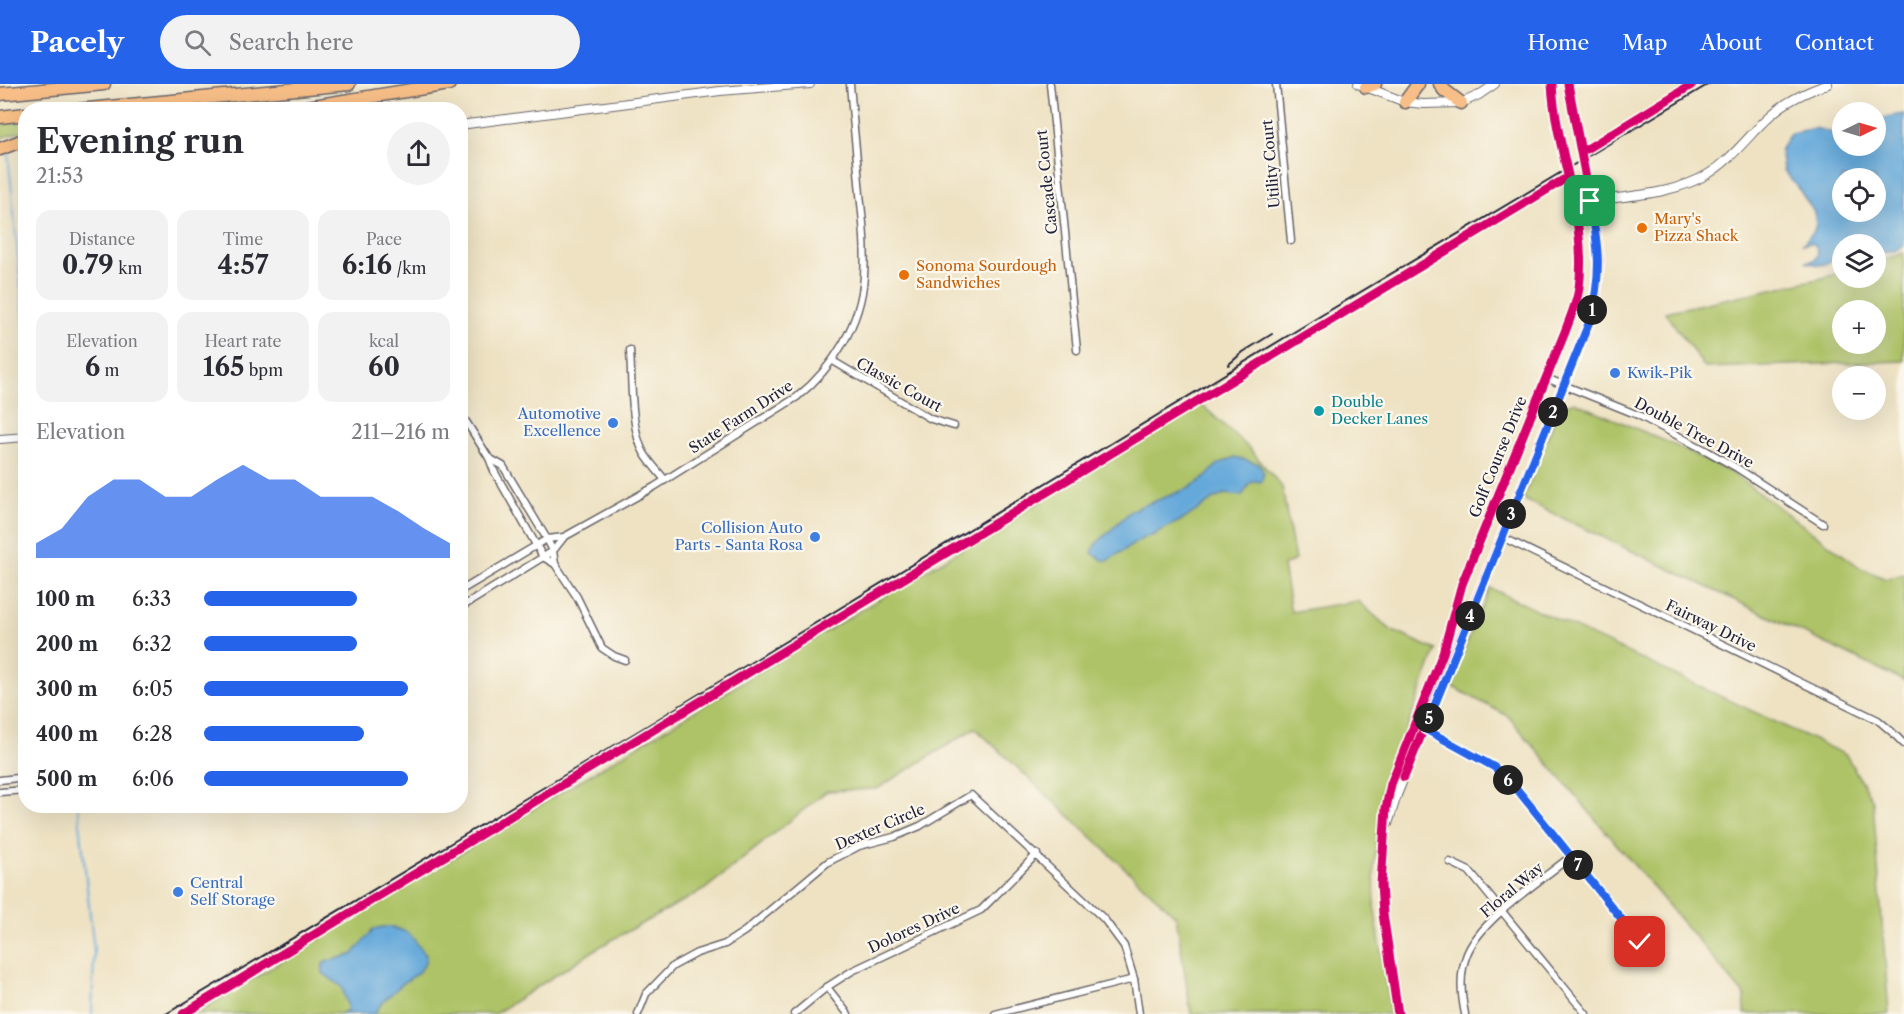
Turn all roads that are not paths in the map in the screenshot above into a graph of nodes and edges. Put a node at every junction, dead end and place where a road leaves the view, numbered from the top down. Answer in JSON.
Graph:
{"nodes":[{"id":1,"x":104,"y":84,"type":"edge"},
{"id":2,"x":349,"y":84,"type":"edge"},
{"id":3,"x":449,"y":84,"type":"edge"},
{"id":4,"x":810,"y":84,"type":"edge"},
{"id":5,"x":850,"y":84,"type":"edge"},
{"id":6,"x":1050,"y":84,"type":"edge"},
{"id":7,"x":1276,"y":84,"type":"edge"},
{"id":8,"x":1406,"y":84,"type":"edge"},
{"id":9,"x":1418,"y":84,"type":"edge"},
{"id":10,"x":1440,"y":84,"type":"edge"},
{"id":11,"x":1495,"y":84,"type":"edge"},
{"id":12,"x":1552,"y":84,"type":"edge"},
{"id":13,"x":1568,"y":84,"type":"edge"},
{"id":14,"x":1828,"y":84,"type":"edge"},
{"id":15,"x":1367,"y":85,"type":"edge"},
{"id":16,"x":0,"y":94,"type":"edge"},
{"id":17,"x":161,"y":102,"type":"edge"},
{"id":18,"x":338,"y":102,"type":"edge"},
{"id":19,"x":1405,"y":102,"type":"junction"},
{"id":20,"x":1461,"y":103,"type":"junction"},
{"id":21,"x":18,"y":115,"type":"edge"},
{"id":22,"x":0,"y":117,"type":"edge"},
{"id":23,"x":468,"y":124,"type":"edge"},
{"id":24,"x":18,"y":142,"type":"edge"},
{"id":25,"x":0,"y":149,"type":"edge"},
{"id":26,"x":1590,"y":201,"type":"junction"},
{"id":27,"x":1574,"y":204,"type":"junction"},
{"id":28,"x":1291,"y":241,"type":"dead end"},
{"id":29,"x":630,"y":350,"type":"dead end"},
{"id":30,"x":1077,"y":350,"type":"dead end"},
{"id":31,"x":833,"y":361,"type":"junction"},
{"id":32,"x":1546,"y":378,"type":"junction"},
{"id":33,"x":1563,"y":386,"type":"junction"},
{"id":34,"x":468,"y":425,"type":"edge"},
{"id":35,"x":954,"y":426,"type":"dead end"},
{"id":36,"x":18,"y":438,"type":"edge"},
{"id":37,"x":0,"y":439,"type":"edge"},
{"id":38,"x":489,"y":458,"type":"junction"},
{"id":39,"x":665,"y":480,"type":"junction"},
{"id":40,"x":1822,"y":524,"type":"dead end"},
{"id":41,"x":564,"y":537,"type":"junction"},
{"id":42,"x":1502,"y":537,"type":"junction"},
{"id":43,"x":547,"y":539,"type":"junction"},
{"id":44,"x":537,"y":545,"type":"junction"},
{"id":45,"x":553,"y":550,"type":"junction"},
{"id":46,"x":543,"y":557,"type":"junction"},
{"id":47,"x":555,"y":564,"type":"junction"},
{"id":48,"x":468,"y":586,"type":"edge"},
{"id":49,"x":468,"y":603,"type":"edge"},
{"id":50,"x":625,"y":660,"type":"dead end"},
{"id":51,"x":1415,"y":723,"type":"junction"},
{"id":52,"x":1425,"y":729,"type":"junction"},
{"id":53,"x":1904,"y":744,"type":"edge"},
{"id":54,"x":18,"y":778,"type":"edge"},
{"id":55,"x":0,"y":780,"type":"edge"},
{"id":56,"x":18,"y":791,"type":"edge"},
{"id":57,"x":0,"y":792,"type":"edge"},
{"id":58,"x":1385,"y":834,"type":"junction"},
{"id":59,"x":1037,"y":855,"type":"junction"},
{"id":60,"x":1571,"y":856,"type":"junction"},
{"id":61,"x":1449,"y":861,"type":"dead end"},
{"id":62,"x":1502,"y":911,"type":"junction"},
{"id":63,"x":1640,"y":942,"type":"dead end"},
{"id":64,"x":1134,"y":979,"type":"junction"},
{"id":65,"x":827,"y":987,"type":"junction"},
{"id":66,"x":638,"y":1014,"type":"edge"},
{"id":67,"x":794,"y":1014,"type":"edge"},
{"id":68,"x":848,"y":1014,"type":"edge"},
{"id":69,"x":995,"y":1014,"type":"edge"},
{"id":70,"x":1139,"y":1014,"type":"edge"},
{"id":71,"x":1398,"y":1014,"type":"edge"},
{"id":72,"x":1465,"y":1014,"type":"edge"},
{"id":73,"x":1586,"y":1014,"type":"edge"}],
"edges":[{"from":1,"to":16,"type":"highway"},
{"from":2,"to":17,"type":"highway"},
{"from":3,"to":18,"type":"highway"},
{"from":4,"to":23,"type":"street"},
{"from":5,"to":31,"type":"street","name":"State Farm Drive"},
{"from":6,"to":30,"type":"street","name":"Cascade Court"},
{"from":7,"to":28,"type":"street","name":"Utility Court"},
{"from":8,"to":19,"type":"highway"},
{"from":9,"to":19,"type":"highway"},
{"from":10,"to":20,"type":"highway"},
{"from":11,"to":20,"type":"street"},
{"from":12,"to":27,"type":"street","name":"Golf Course Drive"},
{"from":13,"to":26,"type":"street","name":"Golf Course Drive"},
{"from":14,"to":26,"type":"street"},
{"from":15,"to":19,"type":"street"},
{"from":19,"to":20,"type":"street"},
{"from":21,"to":22,"type":"highway"},
{"from":24,"to":25,"type":"highway"},
{"from":26,"to":27,"type":"street"},
{"from":26,"to":33,"type":"street","name":"Golf Course Drive"},
{"from":27,"to":32,"type":"street","name":"Golf Course Drive"},
{"from":29,"to":39,"type":"street"},
{"from":31,"to":35,"type":"street","name":"Classic Court"},
{"from":31,"to":39,"type":"street","name":"State Farm Drive"},
{"from":32,"to":33,"type":"street","name":"Double Tree Drive"},
{"from":32,"to":51,"type":"street","name":"Golf Course Drive"},
{"from":33,"to":40,"type":"street","name":"Double Tree Drive"},
{"from":33,"to":42,"type":"street","name":"Golf Course Drive"},
{"from":34,"to":38,"type":"street"},
{"from":36,"to":37,"type":"street"},
{"from":38,"to":43,"type":"street"},
{"from":38,"to":44,"type":"street"},
{"from":39,"to":41,"type":"street","name":"State Farm Drive"},
{"from":41,"to":43,"type":"street","name":"State Farm Drive"},
{"from":41,"to":45,"type":"street","name":"State Farm Drive"},
{"from":42,"to":52,"type":"street","name":"Golf Course Drive"},
{"from":42,"to":53,"type":"street","name":"Fairway Drive"},
{"from":43,"to":44,"type":"street","name":"State Farm Drive"},
{"from":43,"to":45,"type":"street"},
{"from":44,"to":46,"type":"street"},
{"from":44,"to":48,"type":"street","name":"State Farm Drive"},
{"from":45,"to":46,"type":"street","name":"State Farm Drive"},
{"from":45,"to":47,"type":"street"},
{"from":46,"to":47,"type":"street"},
{"from":46,"to":49,"type":"street","name":"State Farm Drive"},
{"from":47,"to":50,"type":"street"},
{"from":51,"to":52,"type":"street"},
{"from":51,"to":58,"type":"street","name":"Golf Course Drive"},
{"from":52,"to":58,"type":"street","name":"Golf Course Drive"},
{"from":52,"to":60,"type":"street"},
{"from":54,"to":55,"type":"street"},
{"from":56,"to":57,"type":"street"},
{"from":58,"to":71,"type":"street","name":"Golf Course Drive"},
{"from":59,"to":64,"type":"street","name":"Dexter Circle"},
{"from":59,"to":65,"type":"street","name":"Dolores Drive"},
{"from":59,"to":66,"type":"street","name":"Dexter Circle"},
{"from":60,"to":62,"type":"street","name":"Floral Way"},
{"from":60,"to":63,"type":"street"},
{"from":61,"to":62,"type":"street"},
{"from":62,"to":72,"type":"street","name":"Floral Way"},
{"from":62,"to":73,"type":"street"},
{"from":64,"to":69,"type":"street"},
{"from":64,"to":70,"type":"street","name":"Dexter Circle"},
{"from":65,"to":67,"type":"street","name":"Dolores Drive"},
{"from":65,"to":68,"type":"street"}]}
